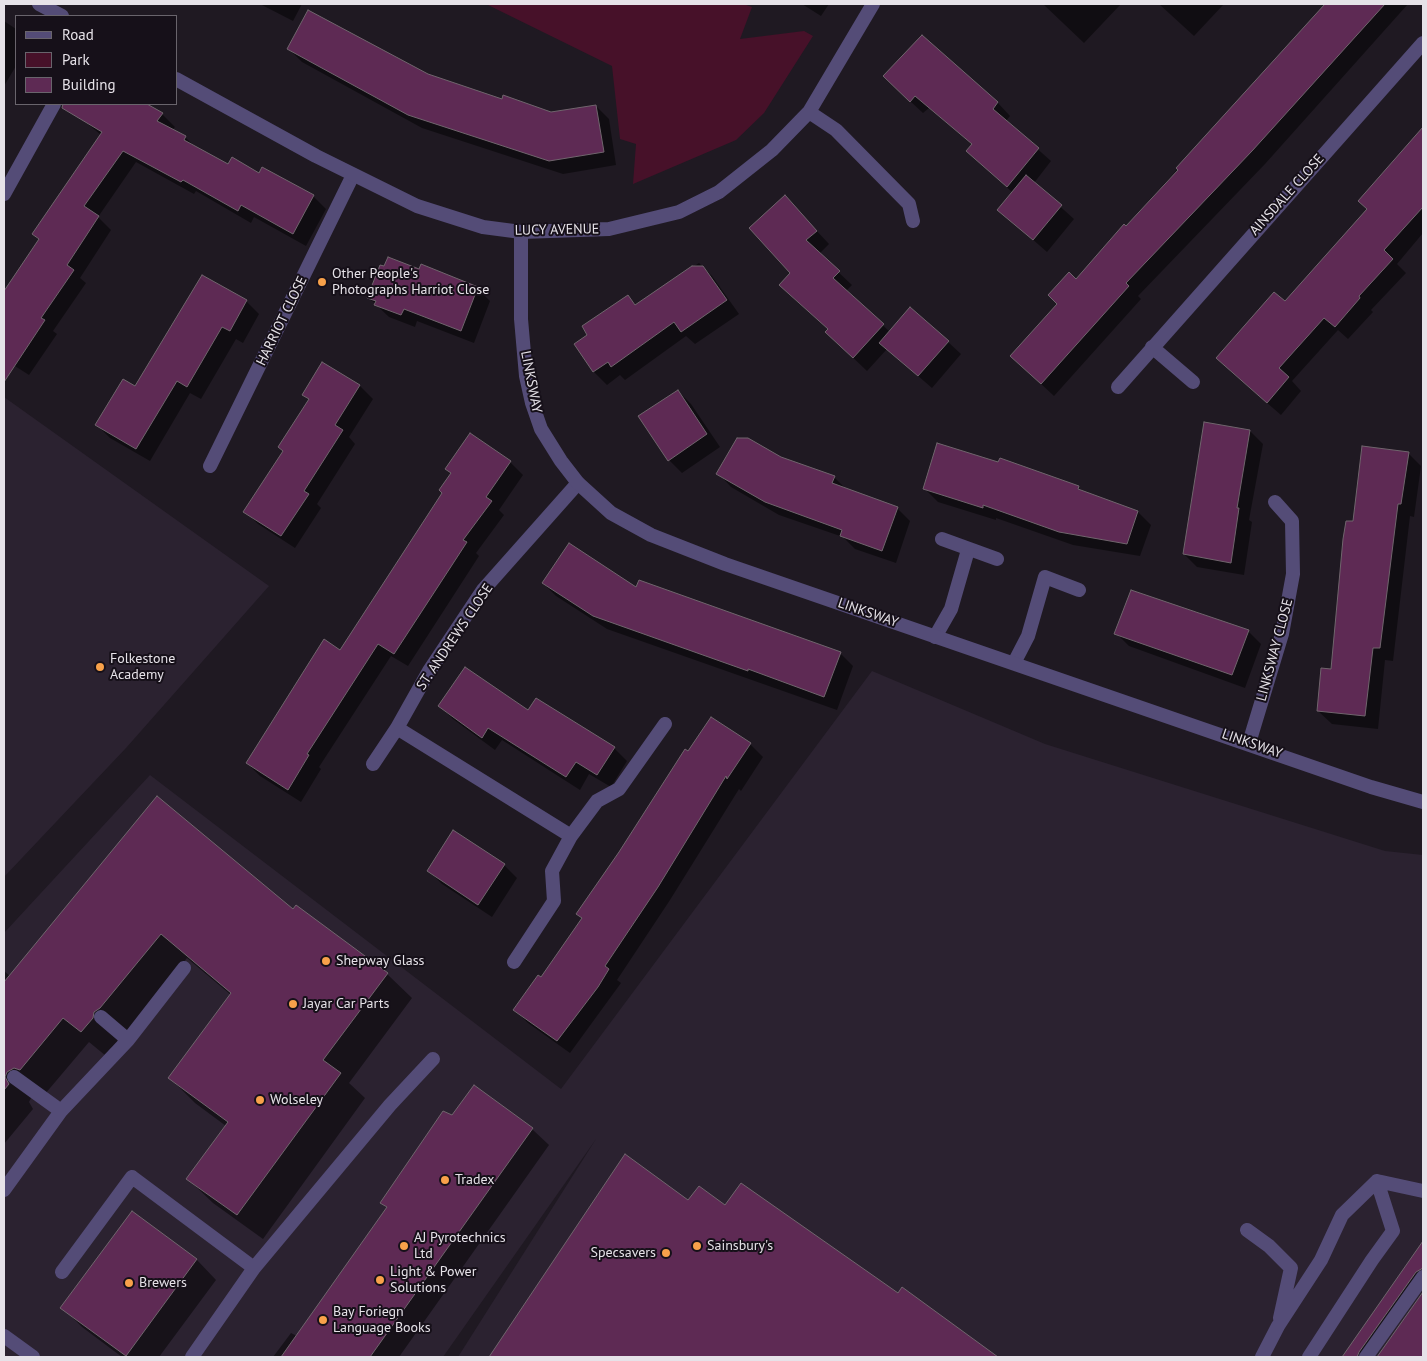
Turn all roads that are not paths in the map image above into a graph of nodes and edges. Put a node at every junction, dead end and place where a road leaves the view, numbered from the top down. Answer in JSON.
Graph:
{"nodes":[{"id":1,"x":39,"y":4,"type":"edge"},
{"id":2,"x":873,"y":4,"type":"edge"},
{"id":3,"x":60,"y":15,"type":"edge"},
{"id":4,"x":1423,"y":42,"type":"edge"},
{"id":5,"x":178,"y":80,"type":"edge"},
{"id":6,"x":53,"y":105,"type":"edge"},
{"id":7,"x":809,"y":112,"type":"junction"},
{"id":8,"x":353,"y":175,"type":"junction"},
{"id":9,"x":4,"y":194,"type":"edge"},
{"id":10,"x":913,"y":221,"type":"dead end"},
{"id":11,"x":521,"y":232,"type":"junction"},
{"id":12,"x":1152,"y":347,"type":"junction"},
{"id":13,"x":1193,"y":382,"type":"dead end"},
{"id":14,"x":1118,"y":387,"type":"dead end"},
{"id":15,"x":210,"y":466,"type":"dead end"},
{"id":16,"x":578,"y":483,"type":"junction"},
{"id":17,"x":1275,"y":502,"type":"dead end"},
{"id":18,"x":942,"y":539,"type":"dead end"},
{"id":19,"x":968,"y":550,"type":"junction"},
{"id":20,"x":997,"y":559,"type":"dead end"},
{"id":21,"x":1079,"y":590,"type":"dead end"},
{"id":22,"x":935,"y":637,"type":"junction"},
{"id":23,"x":1014,"y":663,"type":"junction"},
{"id":24,"x":664,"y":724,"type":"dead end"},
{"id":25,"x":397,"y":728,"type":"junction"},
{"id":26,"x":1249,"y":743,"type":"junction"},
{"id":27,"x":373,"y":764,"type":"dead end"},
{"id":28,"x":1423,"y":802,"type":"edge"},
{"id":29,"x":571,"y":836,"type":"junction"},
{"id":30,"x":514,"y":962,"type":"dead end"},
{"id":31,"x":184,"y":968,"type":"dead end"},
{"id":32,"x":101,"y":1017,"type":"dead end"},
{"id":33,"x":128,"y":1040,"type":"junction"},
{"id":34,"x":433,"y":1059,"type":"dead end"},
{"id":35,"x":14,"y":1078,"type":"dead end"},
{"id":36,"x":61,"y":1111,"type":"junction"},
{"id":37,"x":1377,"y":1181,"type":"junction"},
{"id":38,"x":4,"y":1190,"type":"edge"},
{"id":39,"x":1423,"y":1192,"type":"edge"},
{"id":40,"x":1247,"y":1230,"type":"dead end"},
{"id":41,"x":254,"y":1268,"type":"junction"},
{"id":42,"x":62,"y":1272,"type":"dead end"},
{"id":43,"x":1423,"y":1277,"type":"edge"},
{"id":44,"x":1278,"y":1326,"type":"junction"},
{"id":45,"x":4,"y":1336,"type":"edge"},
{"id":46,"x":33,"y":1357,"type":"edge"},
{"id":47,"x":192,"y":1357,"type":"edge"},
{"id":48,"x":1262,"y":1357,"type":"edge"},
{"id":49,"x":1309,"y":1357,"type":"edge"},
{"id":50,"x":1366,"y":1357,"type":"edge"}],
"edges":[{"from":1,"to":3,"type":"street"},
{"from":2,"to":7,"type":"street","name":"LUCY AVENUE"},
{"from":4,"to":12,"type":"street","name":"AINSDALE CLOSE"},
{"from":5,"to":8,"type":"street","name":"LUCY AVENUE"},
{"from":6,"to":9,"type":"street"},
{"from":7,"to":10,"type":"street"},
{"from":7,"to":11,"type":"street","name":"LUCY AVENUE"},
{"from":8,"to":11,"type":"street","name":"LUCY AVENUE"},
{"from":8,"to":15,"type":"street","name":"HARRIOT CLOSE"},
{"from":11,"to":16,"type":"street","name":"LINKSWAY"},
{"from":12,"to":13,"type":"street"},
{"from":12,"to":14,"type":"street","name":"AINSDALE CLOSE"},
{"from":16,"to":22,"type":"street","name":"LINKSWAY"},
{"from":16,"to":25,"type":"street","name":"ST. ANDREWS CLOSE"},
{"from":17,"to":26,"type":"street","name":"LINKSWAY CLOSE"},
{"from":18,"to":19,"type":"street"},
{"from":19,"to":20,"type":"street"},
{"from":19,"to":22,"type":"street"},
{"from":21,"to":23,"type":"street"},
{"from":22,"to":23,"type":"street","name":"LINKSWAY"},
{"from":23,"to":26,"type":"street","name":"LINKSWAY"},
{"from":24,"to":29,"type":"street"},
{"from":25,"to":27,"type":"street","name":"ST. ANDREWS CLOSE"},
{"from":25,"to":29,"type":"street"},
{"from":26,"to":28,"type":"street","name":"LINKSWAY"},
{"from":29,"to":30,"type":"street"},
{"from":31,"to":33,"type":"street"},
{"from":32,"to":33,"type":"street"},
{"from":33,"to":36,"type":"street"},
{"from":34,"to":41,"type":"street"},
{"from":35,"to":36,"type":"street"},
{"from":36,"to":38,"type":"street"},
{"from":37,"to":39,"type":"street"},
{"from":37,"to":44,"type":"street"},
{"from":37,"to":49,"type":"street"},
{"from":40,"to":44,"type":"street"},
{"from":41,"to":42,"type":"street"},
{"from":41,"to":47,"type":"street"},
{"from":43,"to":50,"type":"street"},
{"from":44,"to":48,"type":"street"},
{"from":45,"to":46,"type":"street"}]}
